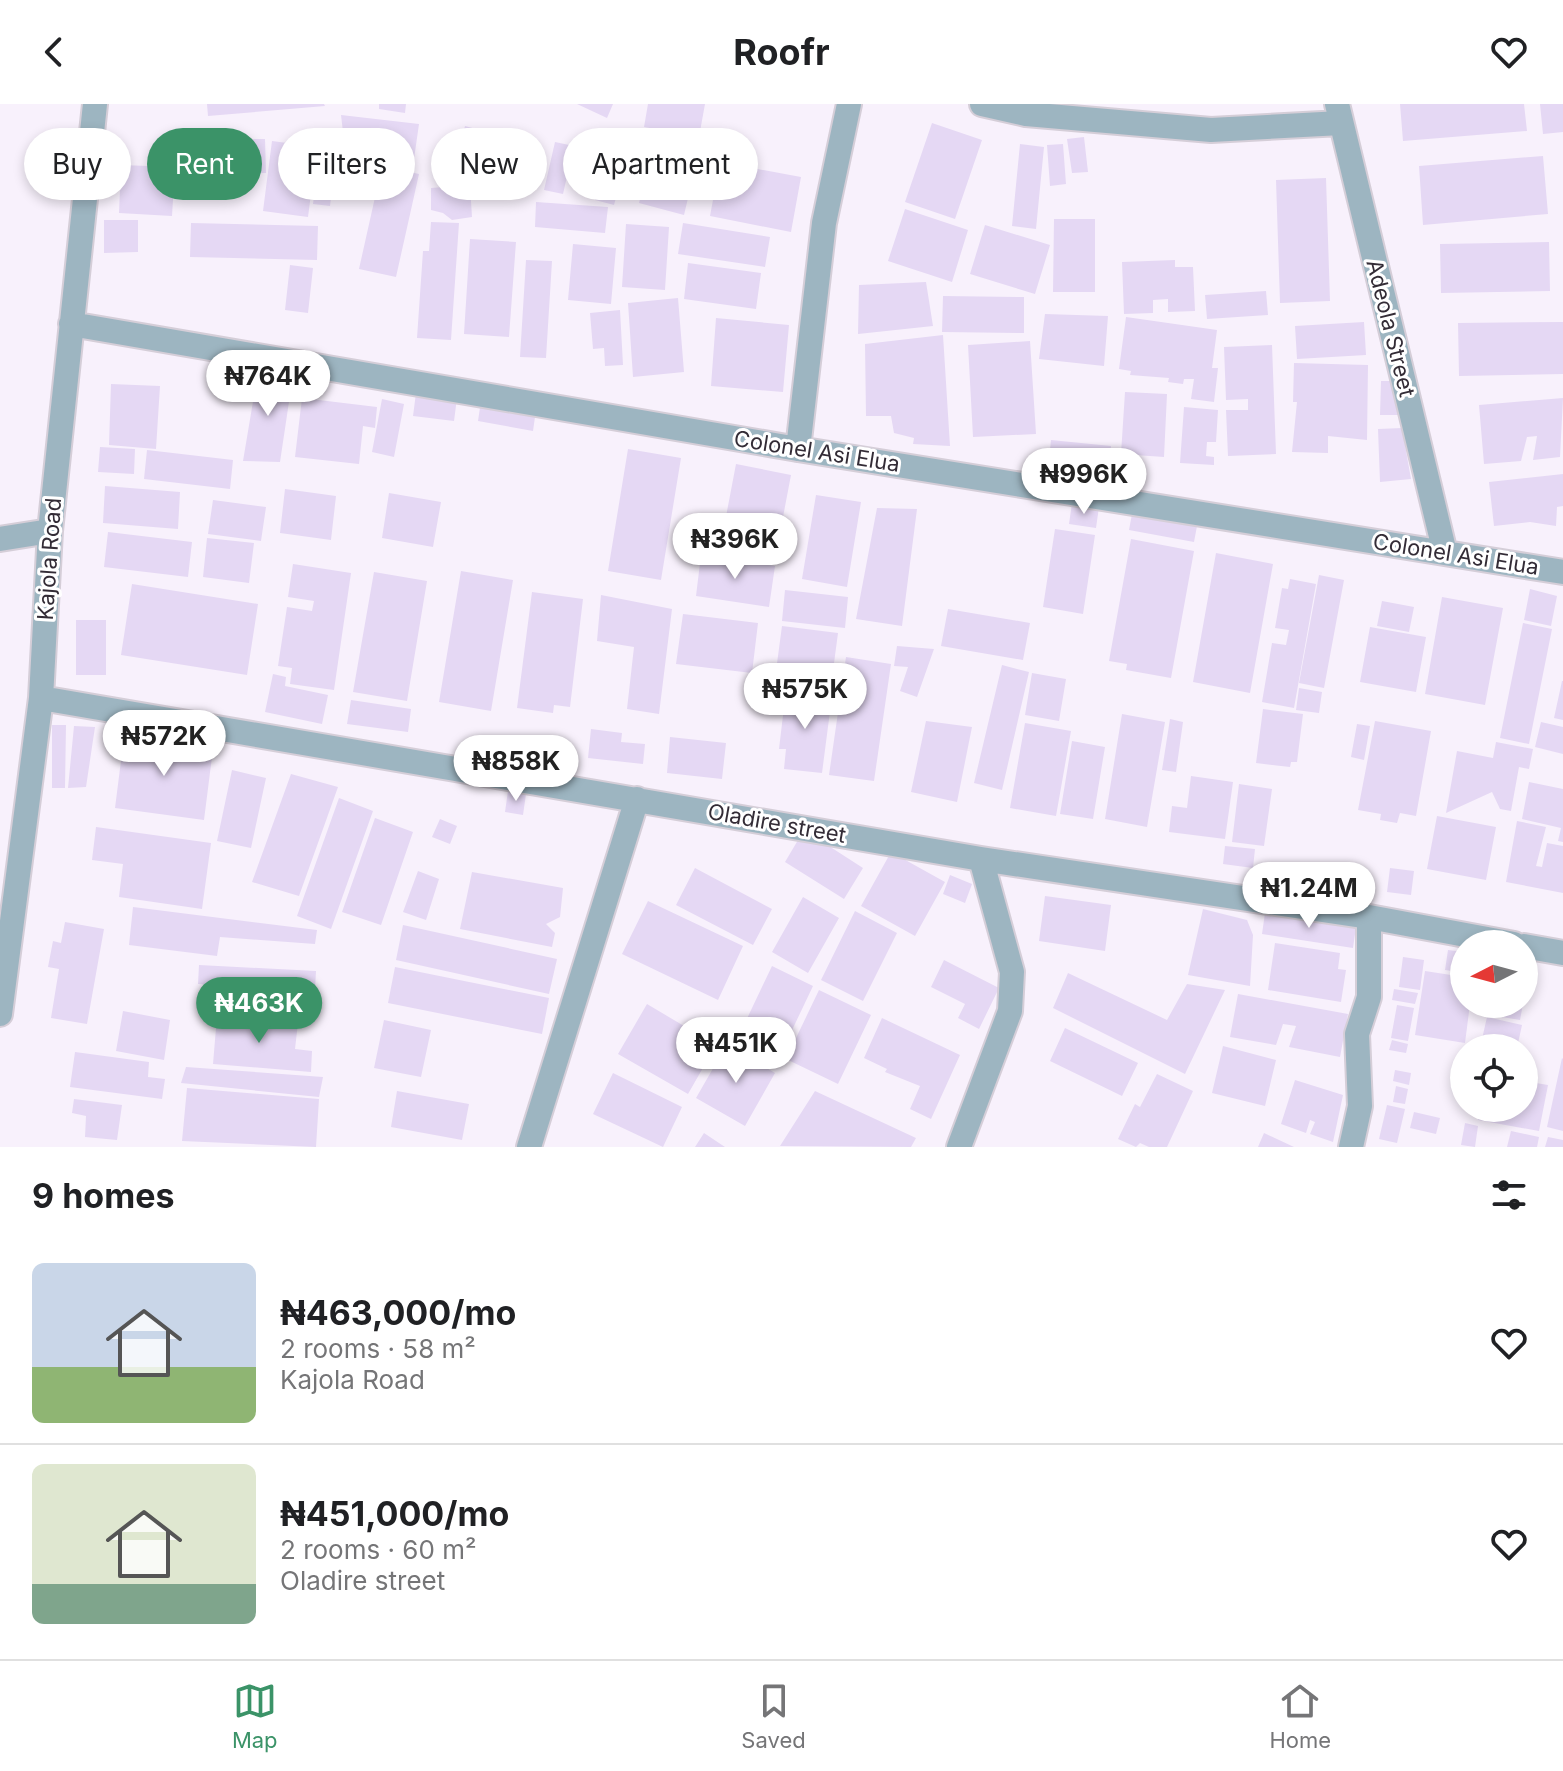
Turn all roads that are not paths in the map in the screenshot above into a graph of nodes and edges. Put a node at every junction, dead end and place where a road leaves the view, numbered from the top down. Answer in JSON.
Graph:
{"nodes":[{"id":1,"x":95,"y":104,"type":"edge"},
{"id":2,"x":849,"y":104,"type":"edge"},
{"id":3,"x":982,"y":104,"type":"edge"},
{"id":4,"x":1339,"y":113,"type":"edge"},
{"id":5,"x":71,"y":324,"type":"junction"},
{"id":6,"x":798,"y":449,"type":"junction"},
{"id":7,"x":50,"y":531,"type":"junction"},
{"id":8,"x":0,"y":539,"type":"edge"},
{"id":9,"x":1445,"y":553,"type":"junction"},
{"id":10,"x":1563,"y":572,"type":"edge"},
{"id":11,"x":41,"y":698,"type":"junction"},
{"id":12,"x":637,"y":799,"type":"junction"},
{"id":13,"x":981,"y":859,"type":"junction"},
{"id":14,"x":1369,"y":917,"type":"junction"},
{"id":15,"x":1450,"y":932,"type":"edge"},
{"id":16,"x":1538,"y":949,"type":"edge"},
{"id":17,"x":1563,"y":953,"type":"edge"},
{"id":18,"x":0,"y":1014,"type":"edge"},
{"id":19,"x":529,"y":1147,"type":"edge"},
{"id":20,"x":959,"y":1147,"type":"edge"},
{"id":21,"x":1351,"y":1147,"type":"edge"}],
"edges":[{"from":1,"to":5,"type":"street","name":"Kajola Road"},
{"from":2,"to":6,"type":"street"},
{"from":3,"to":4,"type":"street"},
{"from":4,"to":9,"type":"street","name":"Adeola Street"},
{"from":5,"to":6,"type":"street","name":"Colonel Asi Elua"},
{"from":5,"to":7,"type":"street","name":"Kajola Road"},
{"from":6,"to":9,"type":"street","name":"Colonel Asi Elua"},
{"from":7,"to":8,"type":"street"},
{"from":7,"to":11,"type":"street","name":"Kajola Road"},
{"from":9,"to":10,"type":"street","name":"Colonel Asi Elua"},
{"from":11,"to":12,"type":"street","name":"Oladire street"},
{"from":11,"to":18,"type":"street","name":"Kajola Road"},
{"from":12,"to":13,"type":"street","name":"Oladire street"},
{"from":12,"to":19,"type":"street"},
{"from":13,"to":14,"type":"street","name":"Oladire street"},
{"from":13,"to":20,"type":"street"},
{"from":14,"to":15,"type":"street","name":"Oladire street"},
{"from":14,"to":21,"type":"street"},
{"from":16,"to":17,"type":"street"}]}
